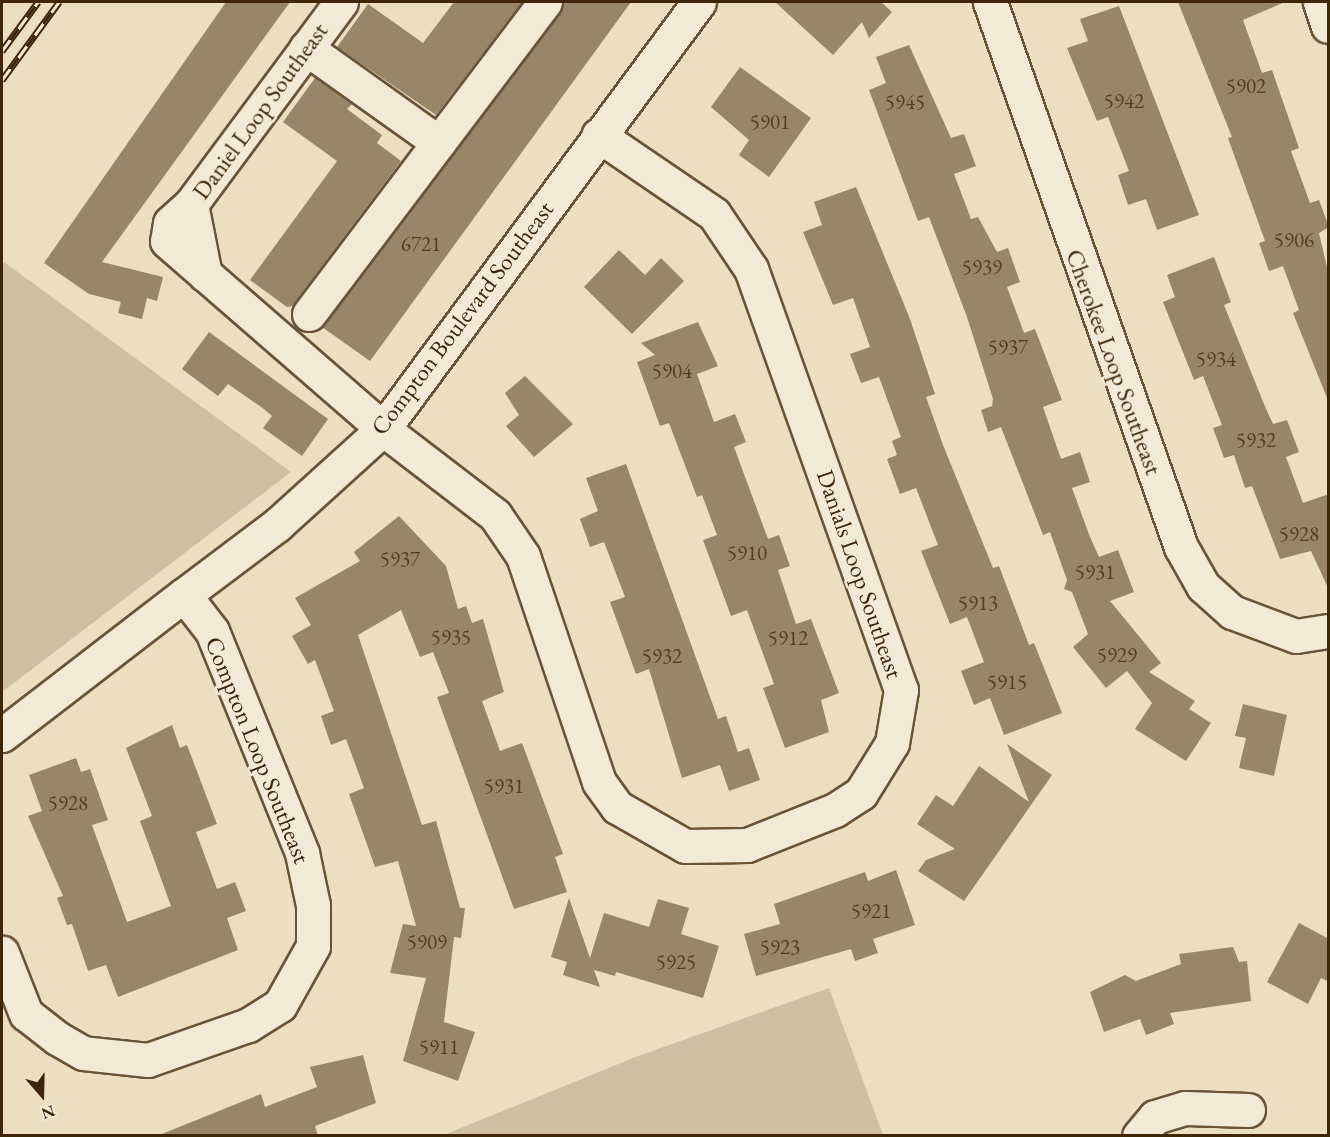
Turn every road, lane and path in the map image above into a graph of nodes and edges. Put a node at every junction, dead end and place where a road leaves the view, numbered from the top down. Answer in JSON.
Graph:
{"nodes":[{"id":1,"x":341,"y":2,"type":"edge"},
{"id":2,"x":545,"y":2,"type":"edge"},
{"id":3,"x":699,"y":2,"type":"edge"},
{"id":4,"x":990,"y":2,"type":"edge"},
{"id":5,"x":1320,"y":2,"type":"edge"},
{"id":6,"x":1329,"y":26,"type":"edge"},
{"id":7,"x":306,"y":48,"type":"junction"},
{"id":8,"x":598,"y":135,"type":"junction"},
{"id":9,"x":439,"y":143,"type":"junction"},
{"id":10,"x":309,"y":314,"type":"dead end"},
{"id":11,"x":383,"y":429,"type":"junction"},
{"id":12,"x":184,"y":595,"type":"junction"},
{"id":13,"x":1329,"y":631,"type":"edge"},
{"id":14,"x":2,"y":735,"type":"edge"},
{"id":15,"x":2,"y":953,"type":"edge"},
{"id":16,"x":1248,"y":1110,"type":"dead end"},
{"id":17,"x":1139,"y":1136,"type":"edge"}],
"edges":[{"from":1,"to":7,"type":"street","name":"Daniel Loop Southeast"},
{"from":2,"to":9,"type":"street"},
{"from":3,"to":8,"type":"street","name":"Compton Boulevard Southeast"},
{"from":4,"to":13,"type":"street","name":"Cherokee Loop Southeast"},
{"from":5,"to":6,"type":"street"},
{"from":7,"to":9,"type":"street"},
{"from":7,"to":11,"type":"street","name":"Daniel Loop Southeast"},
{"from":8,"to":11,"type":"street","name":"Compton Boulevard Southeast"},
{"from":8,"to":11,"type":"street","name":"Danials Loop Southeast"},
{"from":9,"to":10,"type":"street"},
{"from":11,"to":12,"type":"street","name":"Compton Boulevard Southeast"},
{"from":12,"to":14,"type":"street"},
{"from":12,"to":15,"type":"street","name":"Compton Loop Southeast"},
{"from":16,"to":17,"type":"street"}]}
